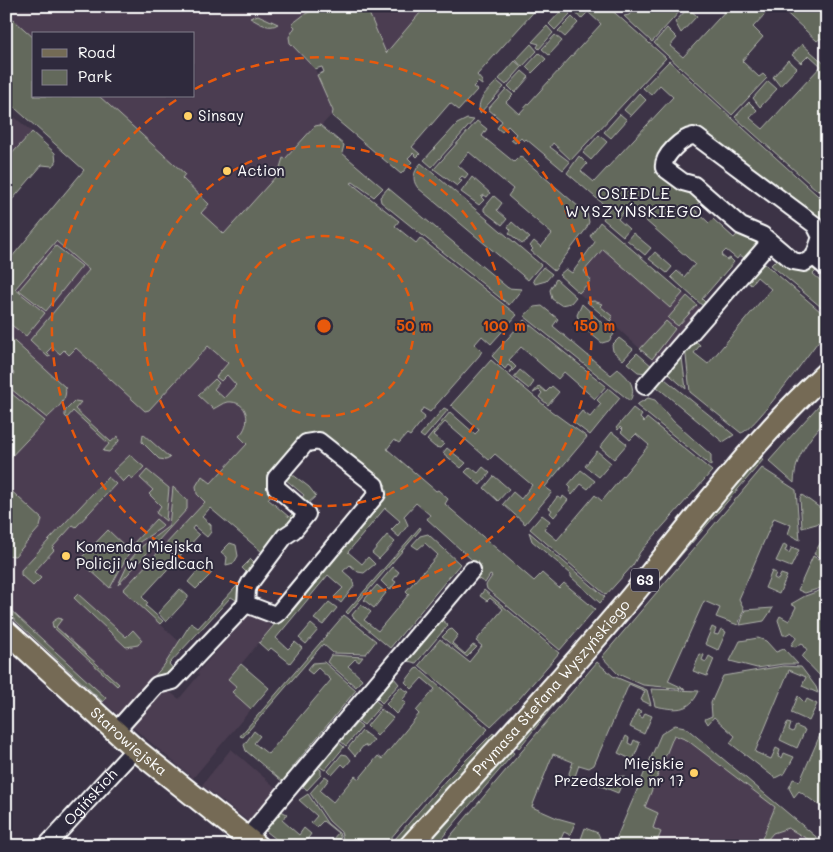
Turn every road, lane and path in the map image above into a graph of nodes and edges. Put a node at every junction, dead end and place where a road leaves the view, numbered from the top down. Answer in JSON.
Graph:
{"nodes":[{"id":1,"x":770,"y":242,"type":"junction"},
{"id":2,"x":814,"y":257,"type":"junction"},
{"id":3,"x":827,"y":268,"type":"edge"},
{"id":4,"x":827,"y":361,"type":"edge"},
{"id":5,"x":827,"y":372,"type":"edge"},
{"id":6,"x":645,"y":386,"type":"dead end"},
{"id":7,"x":807,"y":390,"type":"junction"},
{"id":8,"x":472,"y":570,"type":"dead end"},
{"id":9,"x":246,"y":604,"type":"junction"},
{"id":10,"x":6,"y":631,"type":"edge"},
{"id":11,"x":115,"y":732,"type":"junction"},
{"id":12,"x":135,"y":749,"type":"junction"},
{"id":13,"x":252,"y":842,"type":"edge"},
{"id":14,"x":46,"y":846,"type":"edge"},
{"id":15,"x":410,"y":846,"type":"edge"}],
"edges":[{"from":1,"to":2,"type":"street"},
{"from":1,"to":2,"type":"street"},
{"from":1,"to":6,"type":"street"},
{"from":2,"to":3,"type":"street"},
{"from":4,"to":7,"type":"main road","name":"Prymasa Stefana Wyszyńskiego","number":"63"},
{"from":5,"to":7,"type":"main road","name":"Prymasa Stefana Wyszyńskiego","number":"63"},
{"from":7,"to":15,"type":"main road","name":"Prymasa Stefana Wyszyńskiego","number":"63"},
{"from":8,"to":13,"type":"street"},
{"from":9,"to":9,"type":"street"},
{"from":9,"to":11,"type":"street"},
{"from":10,"to":11,"type":"main road","name":"Starowiejska"},
{"from":11,"to":12,"type":"main road","name":"Starowiejska"},
{"from":12,"to":13,"type":"main road","name":"Starowiejska"},
{"from":12,"to":14,"type":"street","name":"Ogińskich"}]}
